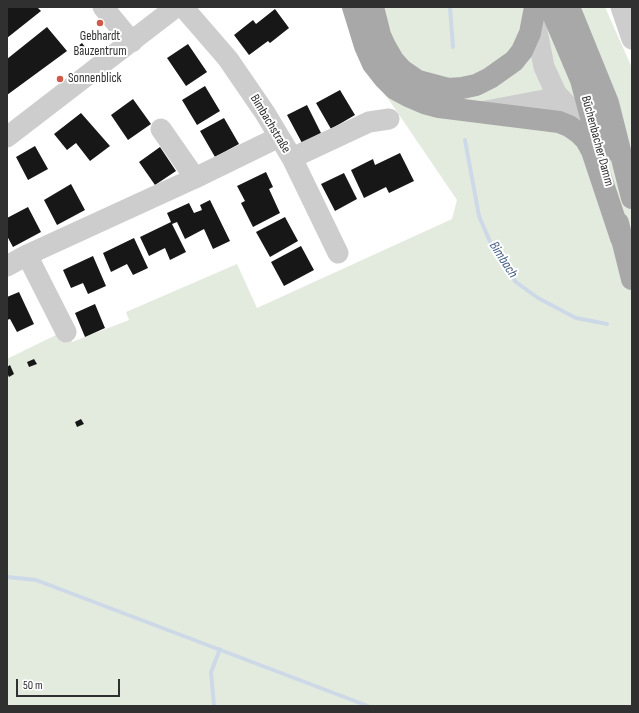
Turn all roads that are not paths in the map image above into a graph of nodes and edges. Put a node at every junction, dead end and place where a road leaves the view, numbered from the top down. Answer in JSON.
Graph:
{"nodes":[{"id":1,"x":103,"y":7,"type":"edge"},
{"id":2,"x":176,"y":7,"type":"edge"},
{"id":3,"x":183,"y":7,"type":"edge"},
{"id":4,"x":353,"y":7,"type":"edge"},
{"id":5,"x":373,"y":7,"type":"edge"},
{"id":6,"x":569,"y":7,"type":"edge"},
{"id":7,"x":621,"y":7,"type":"edge"},
{"id":8,"x":540,"y":10,"type":"edge"},
{"id":9,"x":632,"y":39,"type":"edge"},
{"id":10,"x":132,"y":42,"type":"junction"},
{"id":11,"x":608,"y":103,"type":"junction"},
{"id":12,"x":566,"y":104,"type":"junction"},
{"id":13,"x":481,"y":112,"type":"junction"},
{"id":14,"x":389,"y":119,"type":"dead end"},
{"id":15,"x":161,"y":129,"type":"dead end"},
{"id":16,"x":596,"y":130,"type":"junction"},
{"id":17,"x":7,"y":137,"type":"edge"},
{"id":18,"x":279,"y":137,"type":"junction"},
{"id":19,"x":632,"y":152,"type":"edge"},
{"id":20,"x":292,"y":158,"type":"junction"},
{"id":21,"x":195,"y":178,"type":"junction"},
{"id":22,"x":632,"y":199,"type":"edge"},
{"id":23,"x":621,"y":238,"type":"junction"},
{"id":24,"x":338,"y":253,"type":"dead end"},
{"id":25,"x":27,"y":255,"type":"junction"},
{"id":26,"x":7,"y":266,"type":"edge"},
{"id":27,"x":632,"y":279,"type":"edge"},
{"id":28,"x":66,"y":332,"type":"dead end"}],
"edges":[{"from":1,"to":10,"type":"street"},
{"from":2,"to":10,"type":"street"},
{"from":3,"to":18,"type":"street","name":"Bimbachstraße"},
{"from":4,"to":13,"type":"main road"},
{"from":5,"to":8,"type":"main road"},
{"from":6,"to":11,"type":"main road","name":"Büchenbacher Damm"},
{"from":7,"to":9,"type":"street"},
{"from":8,"to":12,"type":"street"},
{"from":8,"to":16,"type":"main road","name":"Büchenbacher Damm"},
{"from":10,"to":17,"type":"street"},
{"from":11,"to":19,"type":"main road"},
{"from":11,"to":22,"type":"main road","name":"Büchenbacher Damm"},
{"from":12,"to":13,"type":"street"},
{"from":12,"to":16,"type":"street"},
{"from":13,"to":23,"type":"main road"},
{"from":14,"to":20,"type":"street"},
{"from":15,"to":21,"type":"street"},
{"from":16,"to":22,"type":"street"},
{"from":16,"to":23,"type":"main road","name":"Büchenbacher Damm"},
{"from":18,"to":20,"type":"street","name":"Bimbachstraße"},
{"from":18,"to":21,"type":"street"},
{"from":20,"to":24,"type":"street","name":"Bimbachstraße"},
{"from":21,"to":25,"type":"street"},
{"from":23,"to":27,"type":"main road","name":"Büchenbacher Damm"},
{"from":25,"to":26,"type":"street"},
{"from":25,"to":28,"type":"street"}]}
